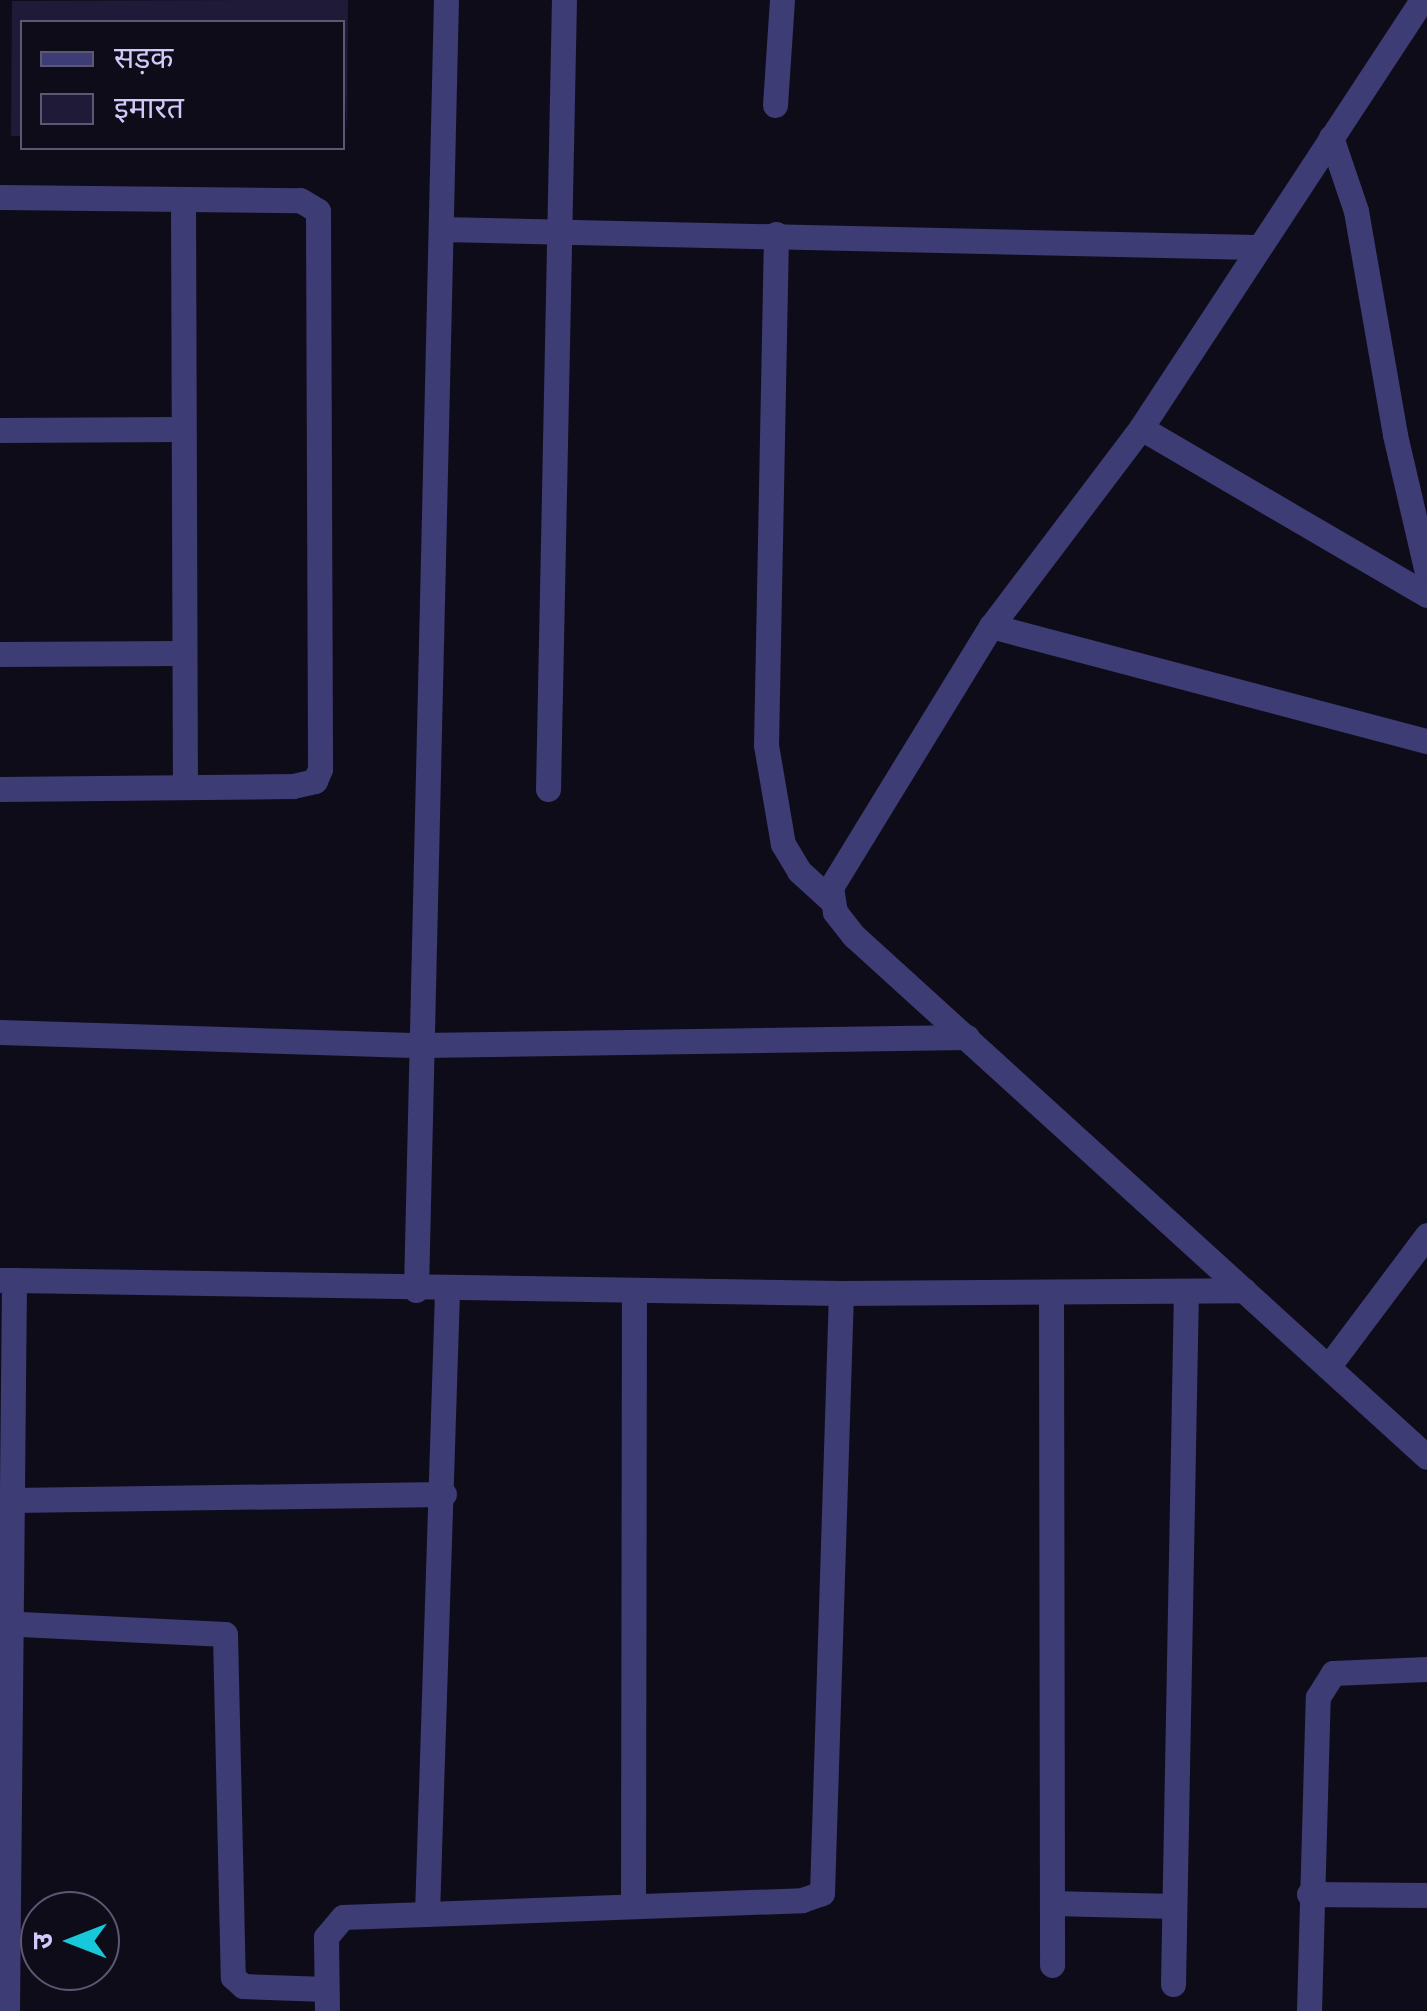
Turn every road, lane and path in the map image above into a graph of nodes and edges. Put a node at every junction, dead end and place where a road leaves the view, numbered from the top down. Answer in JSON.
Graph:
{"nodes":[{"id":1,"x":446,"y":0,"type":"edge"},
{"id":2,"x":564,"y":0,"type":"edge"},
{"id":3,"x":782,"y":0,"type":"edge"},
{"id":4,"x":1422,"y":0,"type":"edge"},
{"id":5,"x":775,"y":105,"type":"dead end"},
{"id":6,"x":1331,"y":137,"type":"junction"},
{"id":7,"x":0,"y":197,"type":"edge"},
{"id":8,"x":183,"y":199,"type":"junction"},
{"id":9,"x":441,"y":230,"type":"junction"},
{"id":10,"x":560,"y":230,"type":"junction"},
{"id":11,"x":776,"y":234,"type":"junction"},
{"id":12,"x":1254,"y":247,"type":"junction"},
{"id":13,"x":181,"y":428,"type":"junction"},
{"id":14,"x":1141,"y":428,"type":"junction"},
{"id":15,"x":0,"y":430,"type":"edge"},
{"id":16,"x":1417,"y":492,"type":"edge"},
{"id":17,"x":1427,"y":572,"type":"edge"},
{"id":18,"x":1427,"y":595,"type":"edge"},
{"id":19,"x":991,"y":626,"type":"junction"},
{"id":20,"x":0,"y":654,"type":"edge"},
{"id":21,"x":180,"y":654,"type":"junction"},
{"id":22,"x":1427,"y":741,"type":"edge"},
{"id":23,"x":185,"y":787,"type":"junction"},
{"id":24,"x":0,"y":789,"type":"edge"},
{"id":25,"x":548,"y":789,"type":"dead end"},
{"id":26,"x":832,"y":901,"type":"junction"},
{"id":27,"x":0,"y":1032,"type":"edge"},
{"id":28,"x":967,"y":1038,"type":"junction"},
{"id":29,"x":420,"y":1045,"type":"junction"},
{"id":30,"x":1427,"y":1235,"type":"edge"},
{"id":31,"x":7,"y":1280,"type":"edge"},
{"id":32,"x":416,"y":1290,"type":"junction"},
{"id":33,"x":447,"y":1290,"type":"junction"},
{"id":34,"x":634,"y":1290,"type":"junction"},
{"id":35,"x":1244,"y":1290,"type":"junction"},
{"id":36,"x":1186,"y":1291,"type":"junction"},
{"id":37,"x":1051,"y":1292,"type":"junction"},
{"id":38,"x":841,"y":1293,"type":"junction"},
{"id":39,"x":1328,"y":1366,"type":"junction"},
{"id":40,"x":1427,"y":1456,"type":"edge"},
{"id":41,"x":444,"y":1494,"type":"junction"},
{"id":42,"x":12,"y":1500,"type":"junction"},
{"id":43,"x":5,"y":1622,"type":"edge"},
{"id":44,"x":1427,"y":1669,"type":"edge"},
{"id":45,"x":1309,"y":1894,"type":"junction"},
{"id":46,"x":1427,"y":1895,"type":"edge"},
{"id":47,"x":1052,"y":1903,"type":"junction"},
{"id":48,"x":632,"y":1905,"type":"junction"},
{"id":49,"x":1174,"y":1906,"type":"junction"},
{"id":50,"x":428,"y":1914,"type":"junction"},
{"id":51,"x":1052,"y":1965,"type":"dead end"},
{"id":52,"x":1173,"y":1984,"type":"dead end"},
{"id":53,"x":327,"y":2000,"type":"edge"},
{"id":54,"x":7,"y":2011,"type":"edge"},
{"id":55,"x":1309,"y":2011,"type":"edge"}],
"edges":[{"from":1,"to":9,"type":"street"},
{"from":2,"to":10,"type":"street"},
{"from":3,"to":5,"type":"street"},
{"from":4,"to":6,"type":"street"},
{"from":6,"to":12,"type":"street"},
{"from":6,"to":16,"type":"street"},
{"from":7,"to":8,"type":"street"},
{"from":8,"to":13,"type":"street"},
{"from":8,"to":23,"type":"street"},
{"from":9,"to":10,"type":"street"},
{"from":9,"to":29,"type":"street"},
{"from":10,"to":11,"type":"street"},
{"from":10,"to":25,"type":"street"},
{"from":11,"to":12,"type":"street"},
{"from":11,"to":26,"type":"street"},
{"from":12,"to":14,"type":"street"},
{"from":13,"to":15,"type":"street"},
{"from":13,"to":21,"type":"street"},
{"from":14,"to":18,"type":"street"},
{"from":14,"to":19,"type":"street"},
{"from":16,"to":17,"type":"street"},
{"from":19,"to":22,"type":"street"},
{"from":19,"to":26,"type":"street"},
{"from":20,"to":21,"type":"street"},
{"from":21,"to":23,"type":"street"},
{"from":23,"to":24,"type":"street"},
{"from":26,"to":28,"type":"street"},
{"from":27,"to":29,"type":"street"},
{"from":28,"to":29,"type":"street"},
{"from":28,"to":35,"type":"street"},
{"from":29,"to":32,"type":"street"},
{"from":30,"to":39,"type":"street"},
{"from":31,"to":32,"type":"street"},
{"from":31,"to":42,"type":"street"},
{"from":32,"to":33,"type":"street"},
{"from":33,"to":34,"type":"street"},
{"from":33,"to":41,"type":"street"},
{"from":34,"to":38,"type":"street"},
{"from":34,"to":48,"type":"street"},
{"from":35,"to":36,"type":"street"},
{"from":35,"to":39,"type":"street"},
{"from":36,"to":37,"type":"street"},
{"from":36,"to":49,"type":"street"},
{"from":37,"to":38,"type":"street"},
{"from":37,"to":47,"type":"street"},
{"from":38,"to":48,"type":"street"},
{"from":39,"to":40,"type":"street"},
{"from":41,"to":42,"type":"street"},
{"from":41,"to":50,"type":"street"},
{"from":42,"to":43,"type":"street"},
{"from":43,"to":53,"type":"street"},
{"from":43,"to":54,"type":"street"},
{"from":44,"to":45,"type":"street"},
{"from":45,"to":46,"type":"street"},
{"from":45,"to":55,"type":"street"},
{"from":47,"to":49,"type":"street"},
{"from":47,"to":51,"type":"street"},
{"from":48,"to":50,"type":"street"},
{"from":49,"to":52,"type":"street"},
{"from":50,"to":53,"type":"street"}]}
